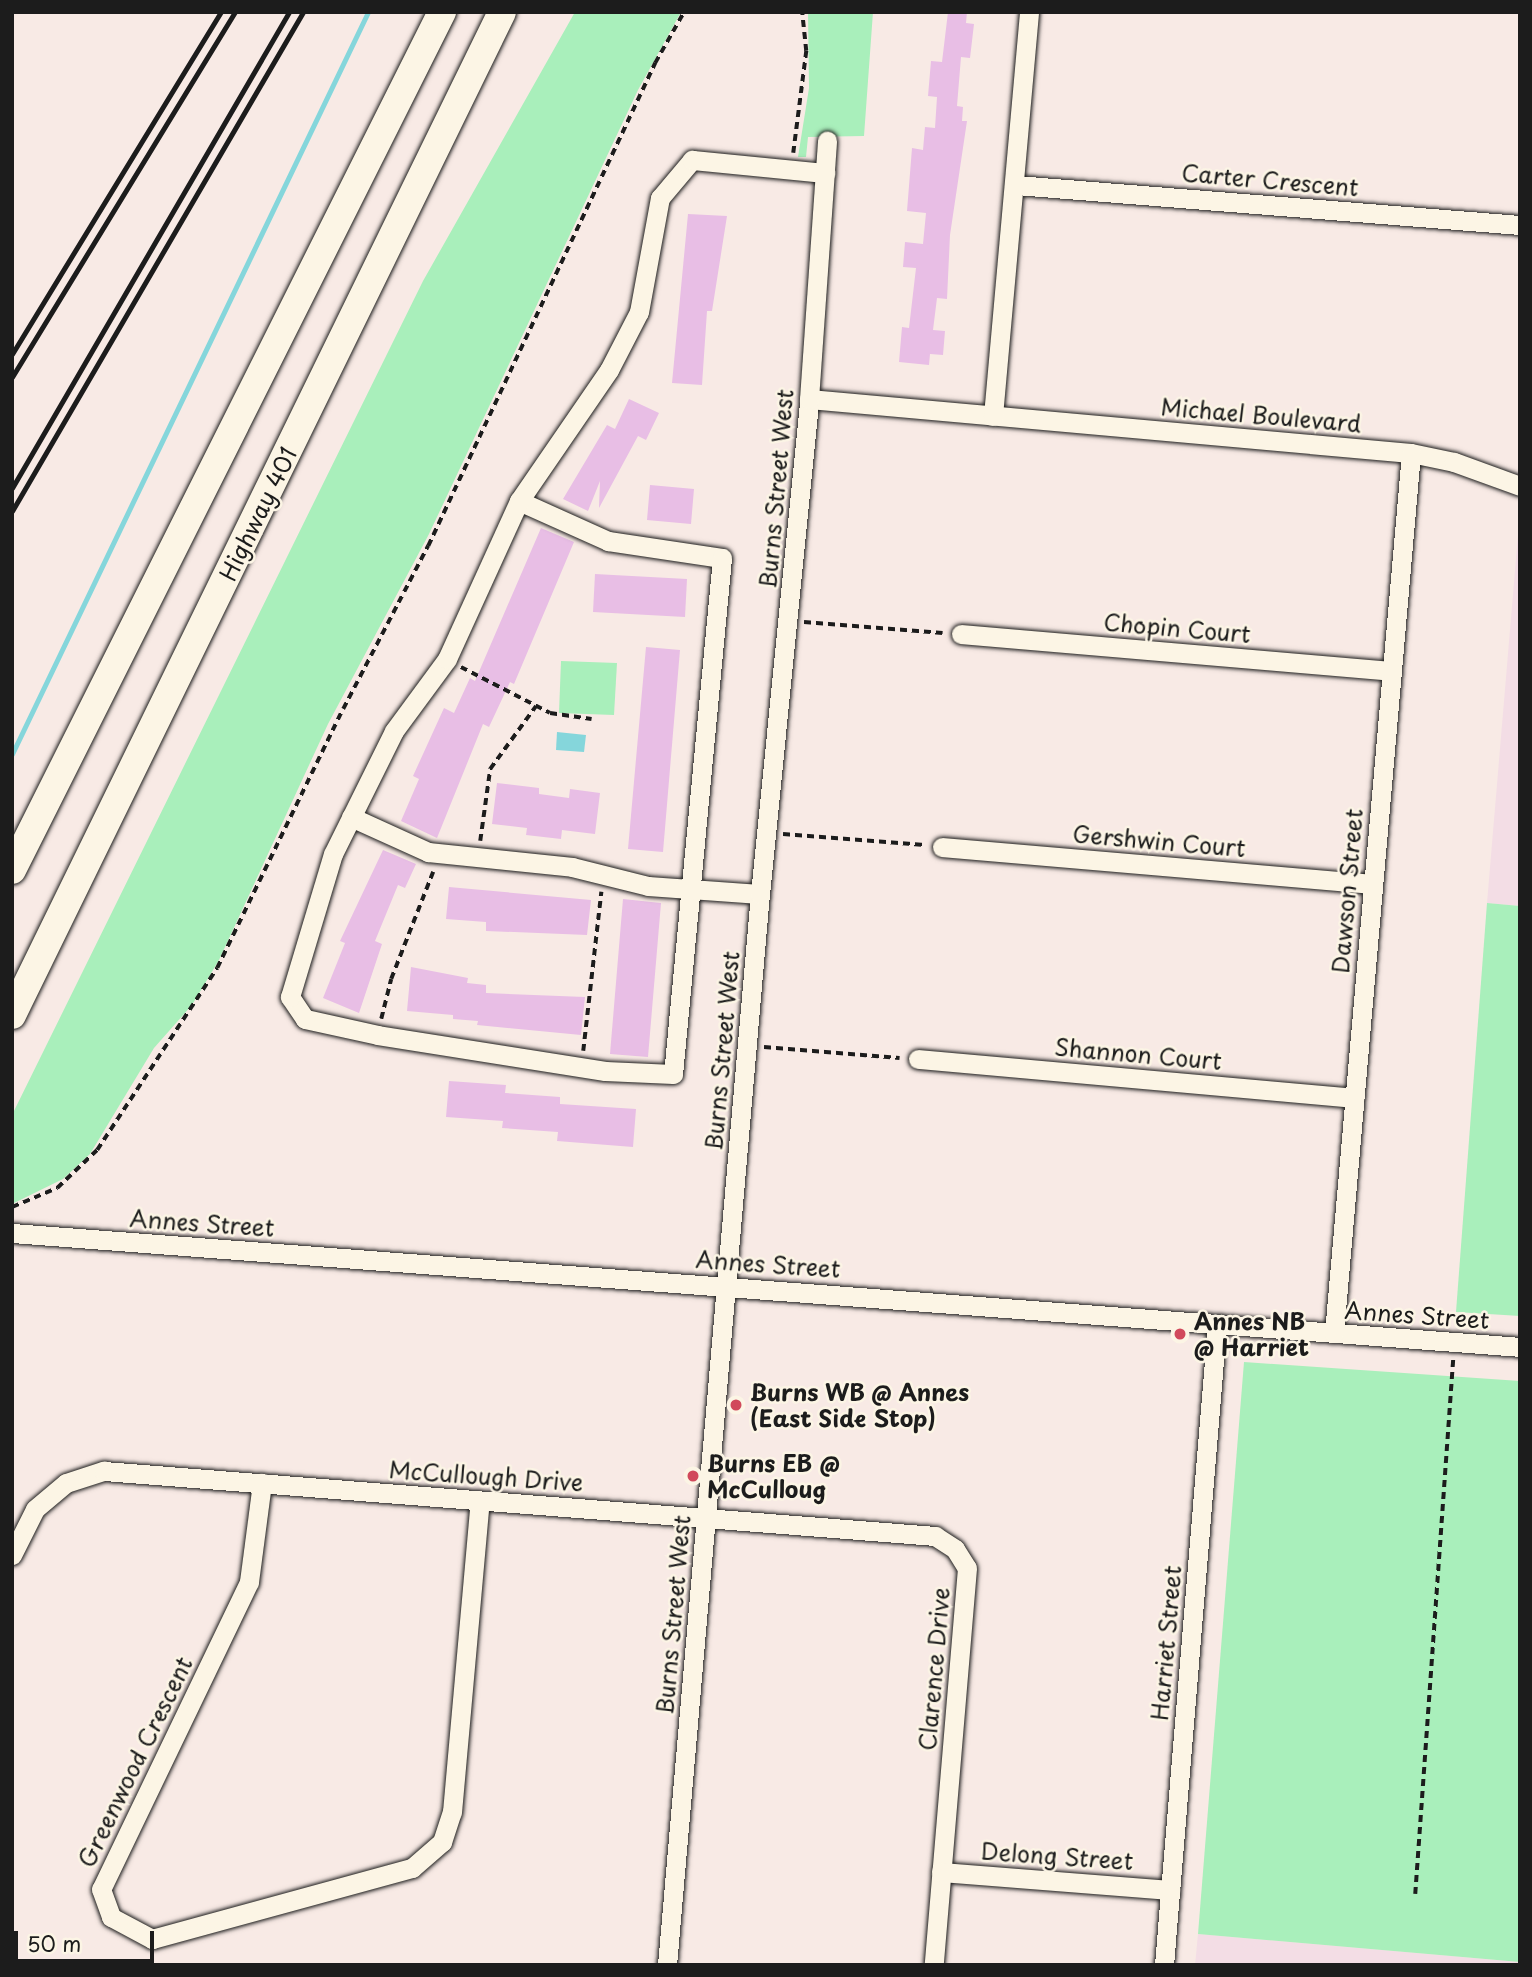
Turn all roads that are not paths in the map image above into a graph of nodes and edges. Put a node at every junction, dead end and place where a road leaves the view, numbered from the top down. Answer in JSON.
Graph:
{"nodes":[{"id":1,"x":442,"y":12,"type":"edge"},
{"id":2,"x":502,"y":12,"type":"edge"},
{"id":3,"x":1029,"y":12,"type":"edge"},
{"id":4,"x":827,"y":141,"type":"dead end"},
{"id":5,"x":825,"y":173,"type":"junction"},
{"id":6,"x":1016,"y":185,"type":"junction"},
{"id":7,"x":1520,"y":225,"type":"edge"},
{"id":8,"x":809,"y":399,"type":"junction"},
{"id":9,"x":993,"y":416,"type":"junction"},
{"id":10,"x":1411,"y":453,"type":"junction"},
{"id":11,"x":1520,"y":486,"type":"edge"},
{"id":12,"x":519,"y":501,"type":"junction"},
{"id":13,"x":961,"y":634,"type":"road end"},
{"id":14,"x":1390,"y":671,"type":"junction"},
{"id":15,"x":351,"y":817,"type":"junction"},
{"id":16,"x":942,"y":847,"type":"road end"},
{"id":17,"x":12,"y":870,"type":"edge"},
{"id":18,"x":1372,"y":884,"type":"junction"},
{"id":19,"x":693,"y":890,"type":"junction"},
{"id":20,"x":760,"y":894,"type":"junction"},
{"id":21,"x":12,"y":1015,"type":"edge"},
{"id":22,"x":918,"y":1059,"type":"road end"},
{"id":23,"x":1354,"y":1098,"type":"junction"},
{"id":24,"x":12,"y":1233,"type":"edge"},
{"id":25,"x":725,"y":1285,"type":"junction"},
{"id":26,"x":1217,"y":1324,"type":"junction"},
{"id":27,"x":1334,"y":1333,"type":"junction"},
{"id":28,"x":1520,"y":1347,"type":"edge"},
{"id":29,"x":262,"y":1483,"type":"junction"},
{"id":30,"x":480,"y":1501,"type":"junction"},
{"id":31,"x":706,"y":1517,"type":"junction"},
{"id":32,"x":12,"y":1555,"type":"edge"},
{"id":33,"x":941,"y":1872,"type":"junction"},
{"id":34,"x":1170,"y":1890,"type":"junction"},
{"id":35,"x":667,"y":1965,"type":"edge"},
{"id":36,"x":934,"y":1965,"type":"edge"},
{"id":37,"x":1164,"y":1965,"type":"edge"}],
"edges":[{"from":1,"to":17,"type":"highway"},
{"from":2,"to":21,"type":"highway","name":"Highway 401"},
{"from":3,"to":6,"type":"street"},
{"from":4,"to":5,"type":"street","name":"Burns Street West"},
{"from":5,"to":8,"type":"street","name":"Burns Street West"},
{"from":5,"to":12,"type":"street","name":"Burns Street West"},
{"from":6,"to":7,"type":"street","name":"Carter Crescent"},
{"from":6,"to":9,"type":"street"},
{"from":8,"to":9,"type":"street","name":"Michael Boulevard"},
{"from":8,"to":20,"type":"street","name":"Burns Street West"},
{"from":9,"to":10,"type":"street","name":"Michael Boulevard"},
{"from":10,"to":11,"type":"street","name":"Michael Boulevard"},
{"from":10,"to":14,"type":"street","name":"Dawson Street"},
{"from":12,"to":15,"type":"street","name":"Burns Street West"},
{"from":12,"to":19,"type":"street","name":"Burns Street West"},
{"from":13,"to":14,"type":"street","name":"Chopin Court"},
{"from":14,"to":18,"type":"street","name":"Dawson Street"},
{"from":15,"to":19,"type":"street"},
{"from":15,"to":19,"type":"street","name":"Burns Street West"},
{"from":16,"to":18,"type":"street","name":"Gershwin Court"},
{"from":18,"to":23,"type":"street","name":"Dawson Street"},
{"from":19,"to":20,"type":"street"},
{"from":20,"to":25,"type":"street","name":"Burns Street West"},
{"from":22,"to":23,"type":"street","name":"Shannon Court"},
{"from":23,"to":27,"type":"street","name":"Dawson Street"},
{"from":24,"to":25,"type":"street","name":"Annes Street"},
{"from":25,"to":26,"type":"street","name":"Annes Street"},
{"from":25,"to":31,"type":"street","name":"Burns Street West"},
{"from":26,"to":27,"type":"street","name":"Annes Street"},
{"from":26,"to":34,"type":"street","name":"Harriet Street"},
{"from":27,"to":28,"type":"street","name":"Annes Street"},
{"from":29,"to":30,"type":"street","name":"McCullough Drive"},
{"from":29,"to":30,"type":"street","name":"Greenwood Crescent"},
{"from":29,"to":32,"type":"street","name":"McCullough Drive"},
{"from":30,"to":31,"type":"street","name":"McCullough Drive"},
{"from":31,"to":33,"type":"street","name":"Clarence Drive"},
{"from":31,"to":35,"type":"street","name":"Burns Street West"},
{"from":33,"to":34,"type":"street","name":"Delong Street"},
{"from":33,"to":36,"type":"street","name":"Clarence Drive"},
{"from":34,"to":37,"type":"street","name":"Harriet Street"}]}
